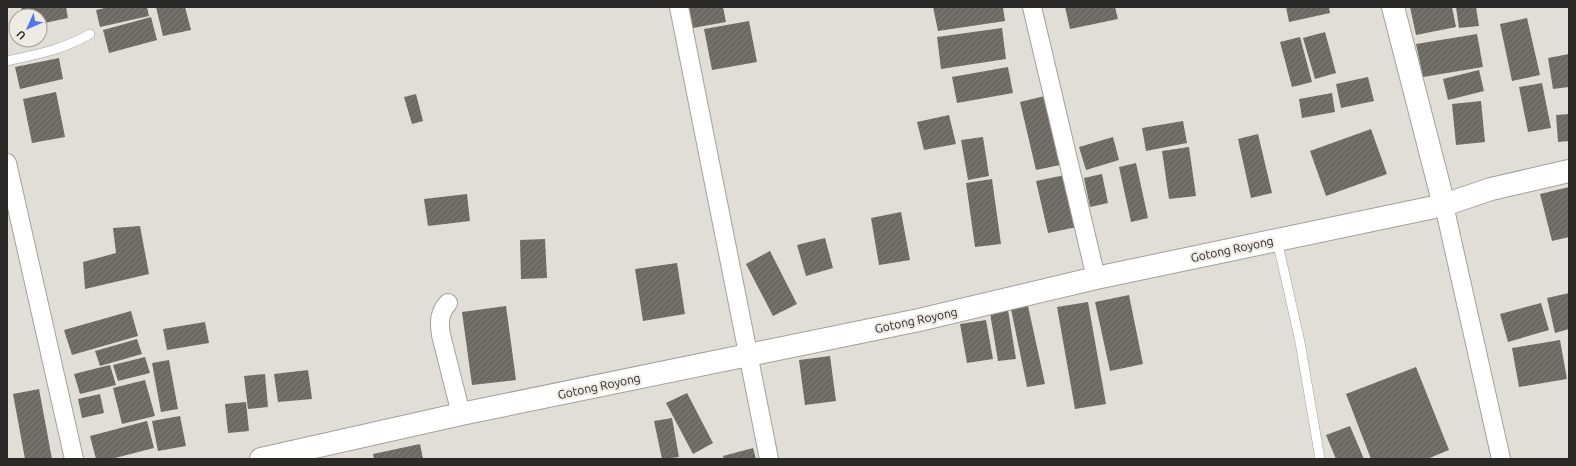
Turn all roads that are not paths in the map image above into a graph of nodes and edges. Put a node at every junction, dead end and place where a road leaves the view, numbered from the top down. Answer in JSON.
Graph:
{"nodes":[{"id":1,"x":679,"y":7,"type":"edge"},
{"id":2,"x":1032,"y":7,"type":"edge"},
{"id":3,"x":1392,"y":7,"type":"edge"},
{"id":4,"x":90,"y":34,"type":"dead end"},
{"id":5,"x":7,"y":61,"type":"edge"},
{"id":6,"x":7,"y":163,"type":"edge"},
{"id":7,"x":1569,"y":171,"type":"edge"},
{"id":8,"x":1444,"y":205,"type":"junction"},
{"id":9,"x":1277,"y":239,"type":"junction"},
{"id":10,"x":1096,"y":278,"type":"junction"},
{"id":11,"x":448,"y":303,"type":"dead end"},
{"id":12,"x":749,"y":354,"type":"junction"},
{"id":13,"x":461,"y":414,"type":"junction"},
{"id":14,"x":74,"y":459,"type":"edge"},
{"id":15,"x":261,"y":459,"type":"edge"},
{"id":16,"x":769,"y":459,"type":"edge"},
{"id":17,"x":1320,"y":459,"type":"edge"},
{"id":18,"x":1501,"y":459,"type":"edge"}],
"edges":[{"from":1,"to":12,"type":"street"},
{"from":2,"to":10,"type":"street"},
{"from":3,"to":8,"type":"street"},
{"from":4,"to":5,"type":"lane"},
{"from":6,"to":14,"type":"street"},
{"from":7,"to":8,"type":"street","name":"Gotong Royong"},
{"from":8,"to":9,"type":"street","name":"Gotong Royong"},
{"from":8,"to":18,"type":"street"},
{"from":9,"to":10,"type":"street","name":"Gotong Royong"},
{"from":9,"to":17,"type":"lane"},
{"from":10,"to":12,"type":"street","name":"Gotong Royong"},
{"from":11,"to":13,"type":"street"},
{"from":12,"to":13,"type":"street","name":"Gotong Royong"},
{"from":12,"to":16,"type":"street"},
{"from":13,"to":15,"type":"street","name":"Gotong Royong"}]}
